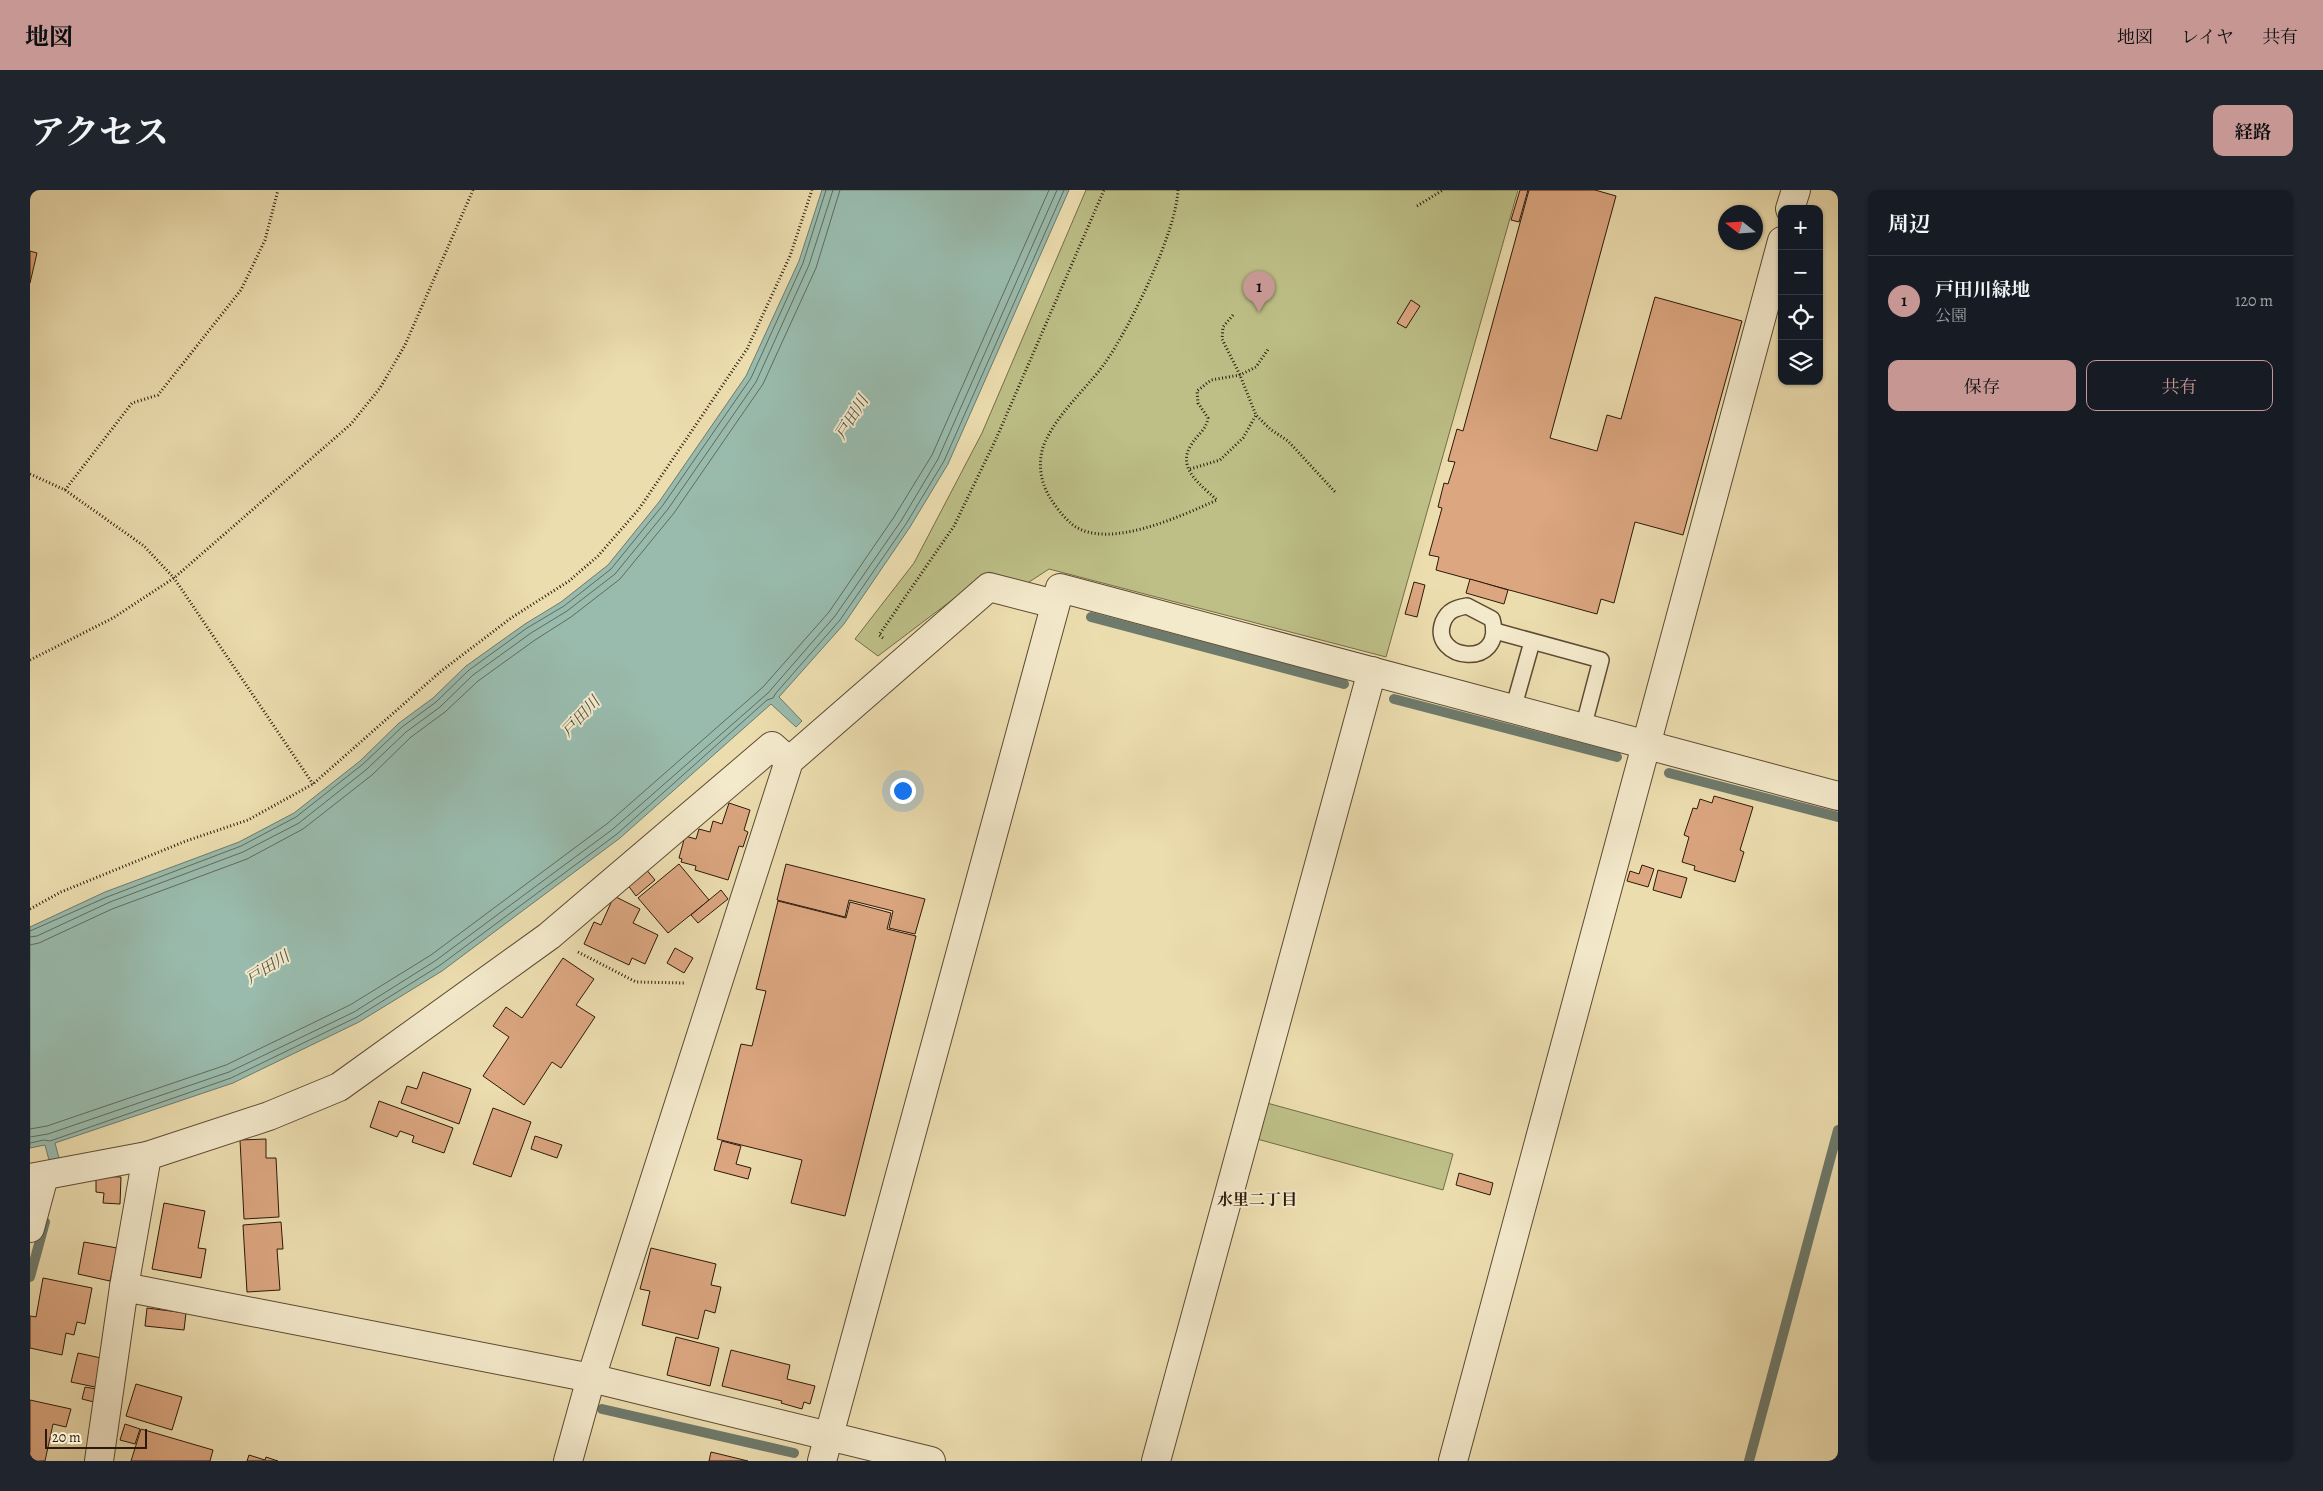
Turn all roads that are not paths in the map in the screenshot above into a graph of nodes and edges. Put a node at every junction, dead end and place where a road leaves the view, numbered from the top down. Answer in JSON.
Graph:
{"nodes":[{"id":1,"x":1796,"y":190,"type":"edge"},
{"id":2,"x":1791,"y":205,"type":"edge"},
{"id":3,"x":1780,"y":250,"type":"edge"},
{"id":4,"x":1055,"y":604,"type":"junction"},
{"id":5,"x":1495,"y":631,"type":"dead end"},
{"id":6,"x":1532,"y":642,"type":"junction"},
{"id":7,"x":1372,"y":671,"type":"junction"},
{"id":8,"x":1513,"y":709,"type":"junction"},
{"id":9,"x":1583,"y":728,"type":"junction"},
{"id":10,"x":1646,"y":744,"type":"junction"},
{"id":11,"x":789,"y":761,"type":"junction"},
{"id":12,"x":1838,"y":796,"type":"edge"},
{"id":13,"x":147,"y":1156,"type":"junction"},
{"id":14,"x":37,"y":1177,"type":"edge"},
{"id":15,"x":30,"y":1228,"type":"edge"},
{"id":16,"x":124,"y":1287,"type":"junction"},
{"id":17,"x":591,"y":1378,"type":"junction"},
{"id":18,"x":826,"y":1448,"type":"edge"},
{"id":19,"x":99,"y":1461,"type":"edge"},
{"id":20,"x":568,"y":1461,"type":"edge"},
{"id":21,"x":930,"y":1461,"type":"edge"},
{"id":22,"x":1156,"y":1461,"type":"edge"},
{"id":23,"x":1453,"y":1461,"type":"edge"}],
"edges":[{"from":1,"to":2,"type":"street"},
{"from":3,"to":10,"type":"street"},
{"from":4,"to":7,"type":"street"},
{"from":4,"to":11,"type":"street"},
{"from":4,"to":18,"type":"street"},
{"from":5,"to":6,"type":"lane"},
{"from":6,"to":8,"type":"lane"},
{"from":6,"to":9,"type":"lane"},
{"from":7,"to":8,"type":"street"},
{"from":7,"to":22,"type":"street"},
{"from":8,"to":9,"type":"street"},
{"from":9,"to":10,"type":"street"},
{"from":10,"to":12,"type":"street"},
{"from":10,"to":23,"type":"street"},
{"from":11,"to":13,"type":"street"},
{"from":11,"to":17,"type":"street"},
{"from":13,"to":14,"type":"street"},
{"from":13,"to":16,"type":"street"},
{"from":14,"to":15,"type":"street"},
{"from":16,"to":17,"type":"street"},
{"from":16,"to":19,"type":"street"},
{"from":17,"to":18,"type":"street"},
{"from":17,"to":20,"type":"street"},
{"from":18,"to":21,"type":"street"}]}
